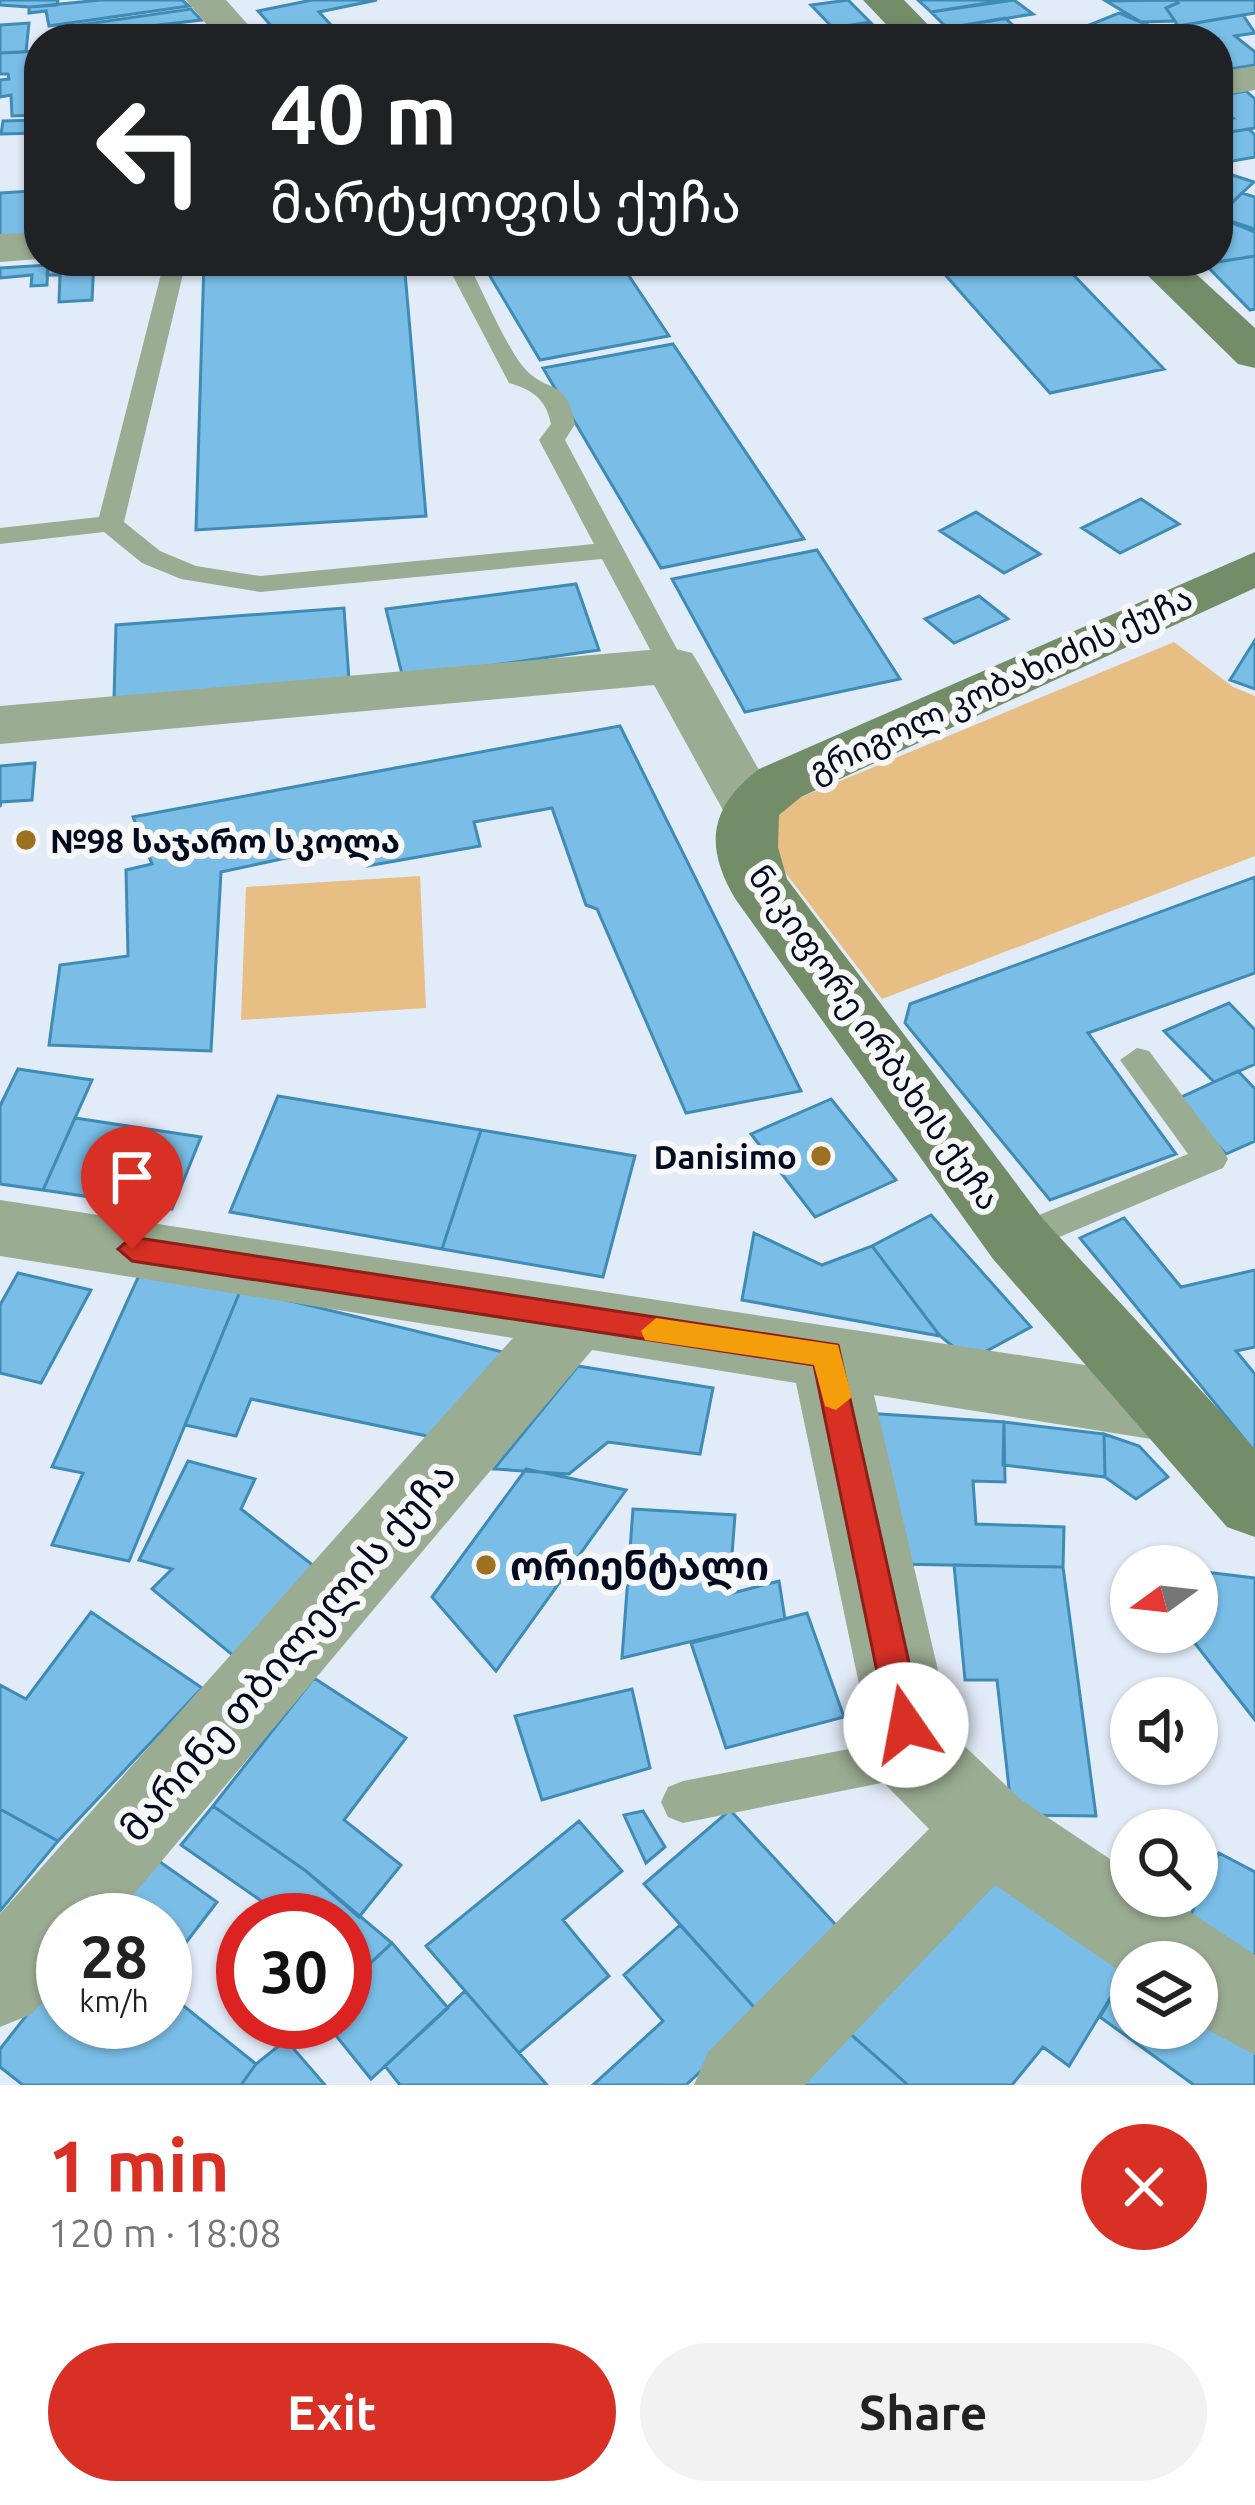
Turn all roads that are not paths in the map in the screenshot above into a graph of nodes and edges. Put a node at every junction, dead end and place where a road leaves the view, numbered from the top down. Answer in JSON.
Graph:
{"nodes":[{"id":1,"x":205,"y":0,"type":"edge"},
{"id":2,"x":882,"y":0,"type":"edge"},
{"id":3,"x":227,"y":24,"type":"edge"},
{"id":4,"x":907,"y":24,"type":"edge"},
{"id":5,"x":172,"y":276,"type":"edge"},
{"id":6,"x":464,"y":276,"type":"edge"},
{"id":7,"x":1175,"y":276,"type":"edge"},
{"id":8,"x":1245,"y":333,"type":"edge"},
{"id":9,"x":110,"y":524,"type":"junction"},
{"id":10,"x":0,"y":536,"type":"edge"},
{"id":11,"x":612,"y":550,"type":"junction"},
{"id":12,"x":1255,"y":568,"type":"edge"},
{"id":13,"x":672,"y":666,"type":"junction"},
{"id":14,"x":0,"y":725,"type":"edge"},
{"id":15,"x":750,"y":807,"type":"junction"},
{"id":16,"x":1137,"y":1060,"type":"dead end"},
{"id":17,"x":0,"y":1228,"type":"edge"},
{"id":18,"x":1018,"y":1238,"type":"junction"},
{"id":19,"x":574,"y":1320,"type":"junction"},
{"id":20,"x":827,"y":1354,"type":"junction"},
{"id":21,"x":1170,"y":1410,"type":"junction"},
{"id":22,"x":1255,"y":1503,"type":"edge"},
{"id":23,"x":916,"y":1756,"type":"junction"},
{"id":24,"x":683,"y":1802,"type":"dead end"},
{"id":25,"x":989,"y":1829,"type":"junction"},
{"id":26,"x":1154,"y":1941,"type":"edge"},
{"id":27,"x":0,"y":1982,"type":"edge"},
{"id":28,"x":1218,"y":1984,"type":"edge"},
{"id":29,"x":1255,"y":2009,"type":"edge"},
{"id":30,"x":740,"y":2085,"type":"edge"}],
"edges":[{"from":1,"to":3,"type":"street"},
{"from":2,"to":4,"type":"street"},
{"from":5,"to":9,"type":"lane"},
{"from":6,"to":11,"type":"lane"},
{"from":7,"to":8,"type":"street"},
{"from":9,"to":10,"type":"lane"},
{"from":9,"to":11,"type":"lane"},
{"from":11,"to":13,"type":"lane"},
{"from":12,"to":15,"type":"street","name":"გრიგოლ კობახიძის ქუჩა"},
{"from":13,"to":14,"type":"street"},
{"from":13,"to":15,"type":"street","name":"ნიკიფორე ირბახის ქუჩა"},
{"from":15,"to":18,"type":"street","name":"ნიკიფორე ირბახის ქუჩა"},
{"from":16,"to":18,"type":"lane"},
{"from":17,"to":19,"type":"street"},
{"from":18,"to":21,"type":"street","name":"ნიკიფორე ირბახის ქუჩა"},
{"from":19,"to":20,"type":"street"},
{"from":19,"to":27,"type":"street","name":"მარინე თბილელის ქუჩა"},
{"from":20,"to":21,"type":"street"},
{"from":20,"to":23,"type":"street"},
{"from":21,"to":22,"type":"street","name":"ნიკიფორე ირბახის ქუჩა"},
{"from":23,"to":24,"type":"lane"},
{"from":23,"to":25,"type":"street"},
{"from":25,"to":26,"type":"street"},
{"from":25,"to":30,"type":"street"},
{"from":28,"to":29,"type":"street"}]}
